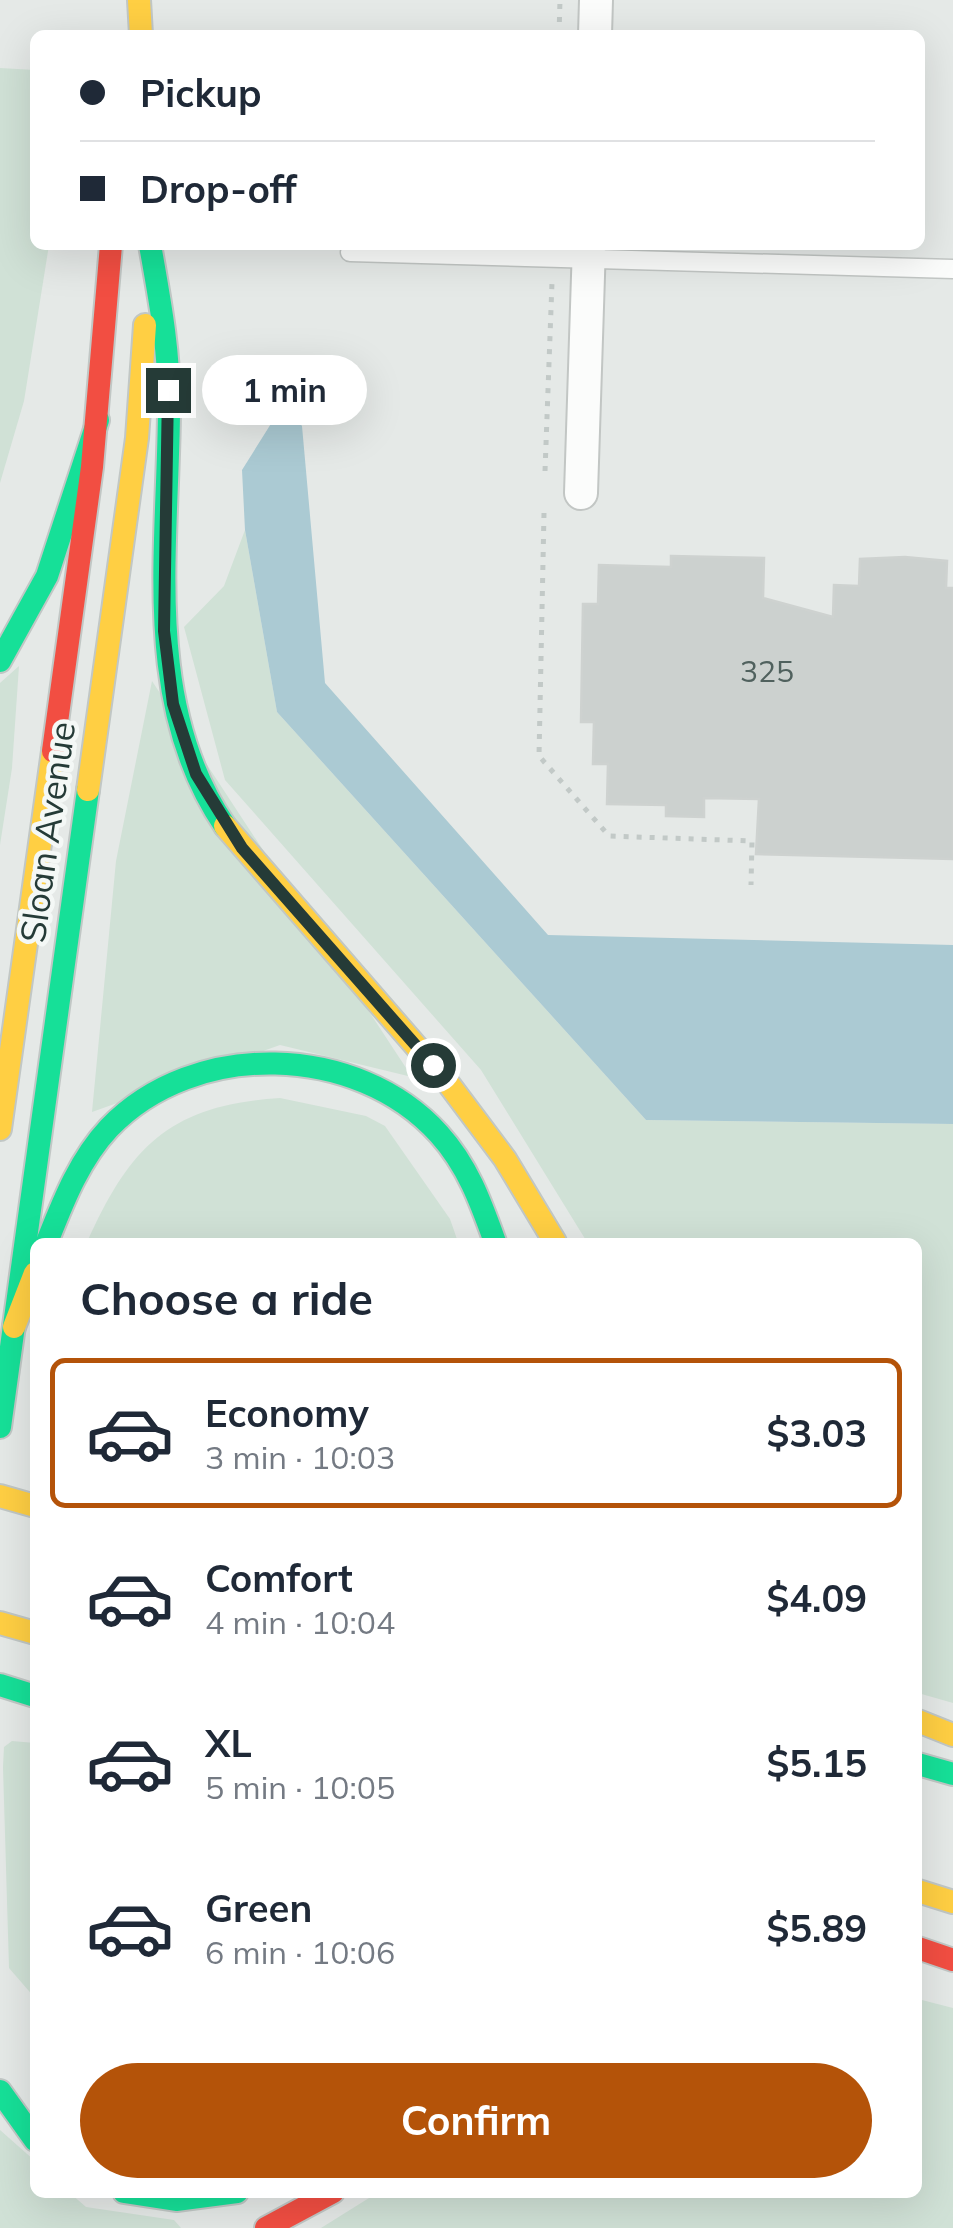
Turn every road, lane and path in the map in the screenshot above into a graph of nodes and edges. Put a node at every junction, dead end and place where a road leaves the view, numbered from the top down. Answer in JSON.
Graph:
{"nodes":[{"id":1,"x":560,"y":0,"type":"edge"},
{"id":2,"x":596,"y":0,"type":"edge"},
{"id":3,"x":139,"y":2,"type":"edge"},
{"id":4,"x":138,"y":30,"type":"edge"},
{"id":5,"x":559,"y":30,"type":"edge"},
{"id":6,"x":595,"y":30,"type":"edge"},
{"id":7,"x":111,"y":250,"type":"edge"},
{"id":8,"x":149,"y":250,"type":"edge"},
{"id":9,"x":150,"y":250,"type":"edge"},
{"id":10,"x":350,"y":252,"type":"dead end"},
{"id":11,"x":589,"y":252,"type":"edge"},
{"id":12,"x":953,"y":269,"type":"edge"},
{"id":13,"x":552,"y":282,"type":"dead end"},
{"id":14,"x":98,"y":420,"type":"junction"},
{"id":15,"x":545,"y":471,"type":"dead end"},
{"id":16,"x":580,"y":493,"type":"dead end"},
{"id":17,"x":544,"y":513,"type":"dead end"},
{"id":18,"x":0,"y":661,"type":"edge"},
{"id":19,"x":752,"y":885,"type":"dead end"},
{"id":20,"x":0,"y":1129,"type":"edge"},
{"id":21,"x":49,"y":1238,"type":"edge"},
{"id":22,"x":494,"y":1238,"type":"edge"},
{"id":23,"x":554,"y":1238,"type":"edge"},
{"id":24,"x":30,"y":1285,"type":"edge"},
{"id":25,"x":14,"y":1326,"type":"junction"},
{"id":26,"x":0,"y":1427,"type":"edge"},
{"id":27,"x":0,"y":1496,"type":"edge"},
{"id":28,"x":30,"y":1505,"type":"edge"},
{"id":29,"x":0,"y":1622,"type":"edge"},
{"id":30,"x":30,"y":1631,"type":"edge"},
{"id":31,"x":0,"y":1686,"type":"edge"},
{"id":32,"x":30,"y":1695,"type":"edge"},
{"id":33,"x":922,"y":1723,"type":"edge"},
{"id":34,"x":953,"y":1736,"type":"edge"},
{"id":35,"x":922,"y":1765,"type":"edge"},
{"id":36,"x":953,"y":1774,"type":"edge"},
{"id":37,"x":922,"y":1893,"type":"edge"},
{"id":38,"x":953,"y":1902,"type":"edge"},
{"id":39,"x":922,"y":1949,"type":"edge"},
{"id":40,"x":953,"y":1960,"type":"edge"},
{"id":41,"x":922,"y":1967,"type":"edge"},
{"id":42,"x":953,"y":1974,"type":"edge"},
{"id":43,"x":0,"y":2090,"type":"edge"},
{"id":44,"x":30,"y":2133,"type":"edge"},
{"id":45,"x":174,"y":2198,"type":"edge"},
{"id":46,"x":202,"y":2198,"type":"edge"},
{"id":47,"x":321,"y":2198,"type":"edge"},
{"id":48,"x":266,"y":2228,"type":"edge"}],
"edges":[{"from":1,"to":5,"type":"path"},
{"from":2,"to":6,"type":"street"},
{"from":3,"to":4,"type":"main road"},
{"from":7,"to":14,"type":"main road","name":"Sloan Avenue"},
{"from":8,"to":25,"type":"main road","name":"Sloan Avenue"},
{"from":9,"to":23,"type":"main road"},
{"from":10,"to":11,"type":"lane"},
{"from":11,"to":12,"type":"lane"},
{"from":11,"to":16,"type":"street"},
{"from":13,"to":15,"type":"path"},
{"from":14,"to":18,"type":"main road"},
{"from":14,"to":20,"type":"main road","name":"Sloan Avenue"},
{"from":17,"to":19,"type":"path"},
{"from":21,"to":22,"type":"main road"},
{"from":24,"to":25,"type":"main road"},
{"from":25,"to":26,"type":"main road","name":"Sloan Avenue"},
{"from":27,"to":28,"type":"main road"},
{"from":29,"to":30,"type":"main road"},
{"from":31,"to":32,"type":"main road"},
{"from":33,"to":34,"type":"main road"},
{"from":35,"to":36,"type":"main road"},
{"from":37,"to":38,"type":"main road"},
{"from":39,"to":40,"type":"main road"},
{"from":41,"to":42,"type":"main road"},
{"from":43,"to":44,"type":"main road"},
{"from":45,"to":46,"type":"main road"},
{"from":47,"to":48,"type":"main road"}]}
